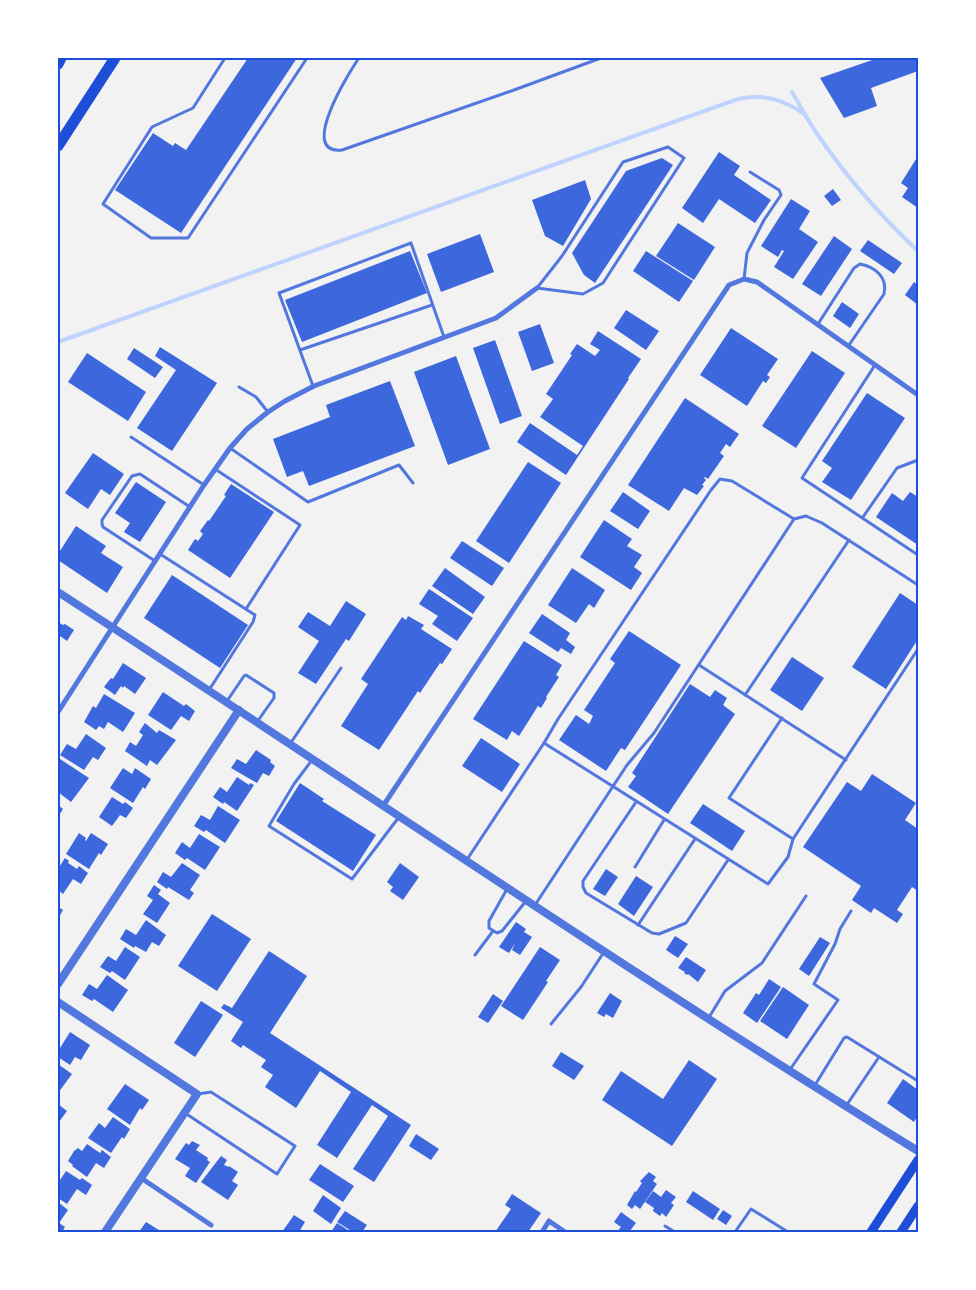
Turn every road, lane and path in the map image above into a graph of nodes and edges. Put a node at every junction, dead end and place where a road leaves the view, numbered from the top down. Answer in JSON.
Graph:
{"nodes":[{"id":1,"x":61,"y":58,"type":"edge"},
{"id":2,"x":115,"y":58,"type":"edge"},
{"id":3,"x":225,"y":58,"type":"edge"},
{"id":4,"x":307,"y":58,"type":"edge"},
{"id":5,"x":359,"y":58,"type":"edge"},
{"id":6,"x":601,"y":58,"type":"edge"},
{"id":7,"x":58,"y":64,"type":"edge"},
{"id":8,"x":58,"y":146,"type":"edge"},
{"id":9,"x":750,"y":172,"type":"dead end"},
{"id":10,"x":744,"y":279,"type":"junction"},
{"id":11,"x":537,"y":288,"type":"junction"},
{"id":12,"x":432,"y":305,"type":"junction"},
{"id":13,"x":818,"y":324,"type":"junction"},
{"id":14,"x":444,"y":337,"type":"junction"},
{"id":15,"x":849,"y":346,"type":"junction"},
{"id":16,"x":300,"y":350,"type":"junction"},
{"id":17,"x":875,"y":364,"type":"junction"},
{"id":18,"x":314,"y":386,"type":"junction"},
{"id":19,"x":239,"y":387,"type":"dead end"},
{"id":20,"x":918,"y":395,"type":"edge"},
{"id":21,"x":268,"y":412,"type":"junction"},
{"id":22,"x":131,"y":437,"type":"dead end"},
{"id":23,"x":230,"y":448,"type":"junction"},
{"id":24,"x":918,"y":460,"type":"edge"},
{"id":25,"x":215,"y":469,"type":"junction"},
{"id":26,"x":413,"y":483,"type":"dead end"},
{"id":27,"x":204,"y":484,"type":"junction"},
{"id":28,"x":190,"y":507,"type":"junction"},
{"id":29,"x":863,"y":517,"type":"junction"},
{"id":30,"x":794,"y":519,"type":"junction"},
{"id":31,"x":849,"y":540,"type":"junction"},
{"id":32,"x":160,"y":554,"type":"junction"},
{"id":33,"x":918,"y":555,"type":"edge"},
{"id":34,"x":155,"y":561,"type":"junction"},
{"id":35,"x":918,"y":585,"type":"edge"},
{"id":36,"x":58,"y":592,"type":"edge"},
{"id":37,"x":246,"y":608,"type":"junction"},
{"id":38,"x":113,"y":628,"type":"junction"},
{"id":39,"x":918,"y":649,"type":"edge"},
{"id":40,"x":699,"y":665,"type":"junction"},
{"id":41,"x":341,"y":668,"type":"dead end"},
{"id":42,"x":209,"y":690,"type":"junction"},
{"id":43,"x":745,"y":695,"type":"junction"},
{"id":44,"x":227,"y":702,"type":"junction"},
{"id":45,"x":239,"y":710,"type":"junction"},
{"id":46,"x":58,"y":712,"type":"edge"},
{"id":47,"x":782,"y":718,"type":"junction"},
{"id":48,"x":257,"y":722,"type":"junction"},
{"id":49,"x":544,"y":743,"type":"junction"},
{"id":50,"x":290,"y":744,"type":"junction"},
{"id":51,"x":313,"y":759,"type":"junction"},
{"id":52,"x":846,"y":760,"type":"junction"},
{"id":53,"x":613,"y":787,"type":"junction"},
{"id":54,"x":636,"y":802,"type":"junction"},
{"id":55,"x":383,"y":806,"type":"junction"},
{"id":56,"x":399,"y":817,"type":"junction"},
{"id":57,"x":664,"y":820,"type":"junction"},
{"id":58,"x":695,"y":839,"type":"junction"},
{"id":59,"x":793,"y":839,"type":"junction"},
{"id":60,"x":728,"y":860,"type":"junction"},
{"id":61,"x":466,"y":861,"type":"junction"},
{"id":62,"x":635,"y":867,"type":"dead end"},
{"id":63,"x":507,"y":888,"type":"junction"},
{"id":64,"x":806,"y":896,"type":"dead end"},
{"id":65,"x":526,"y":900,"type":"junction"},
{"id":66,"x":534,"y":906,"type":"junction"},
{"id":67,"x":851,"y":911,"type":"dead end"},
{"id":68,"x":638,"y":925,"type":"junction"},
{"id":69,"x":493,"y":931,"type":"junction"},
{"id":70,"x":605,"y":952,"type":"junction"},
{"id":71,"x":476,"y":956,"type":"dead end"},
{"id":72,"x":58,"y":984,"type":"edge"},
{"id":73,"x":58,"y":1002,"type":"edge"},
{"id":74,"x":708,"y":1019,"type":"junction"},
{"id":75,"x":551,"y":1024,"type":"dead end"},
{"id":76,"x":879,"y":1057,"type":"junction"},
{"id":77,"x":789,"y":1071,"type":"junction"},
{"id":78,"x":918,"y":1082,"type":"edge"},
{"id":79,"x":814,"y":1086,"type":"junction"},
{"id":80,"x":197,"y":1094,"type":"junction"},
{"id":81,"x":846,"y":1106,"type":"junction"},
{"id":82,"x":184,"y":1112,"type":"junction"},
{"id":83,"x":918,"y":1151,"type":"edge"},
{"id":84,"x":918,"y":1160,"type":"edge"},
{"id":85,"x":141,"y":1178,"type":"junction"},
{"id":86,"x":918,"y":1208,"type":"edge"},
{"id":87,"x":211,"y":1225,"type":"dead end"},
{"id":88,"x":665,"y":1226,"type":"dead end"},
{"id":89,"x":105,"y":1232,"type":"edge"},
{"id":90,"x":542,"y":1232,"type":"edge"},
{"id":91,"x":565,"y":1232,"type":"edge"},
{"id":92,"x":675,"y":1232,"type":"edge"},
{"id":93,"x":735,"y":1232,"type":"edge"},
{"id":94,"x":788,"y":1232,"type":"edge"},
{"id":95,"x":871,"y":1232,"type":"edge"},
{"id":96,"x":901,"y":1232,"type":"edge"}],
"edges":[{"from":1,"to":7,"type":"highway"},
{"from":2,"to":8,"type":"highway"},
{"from":3,"to":4,"type":"lane"},
{"from":5,"to":6,"type":"lane"},
{"from":9,"to":10,"type":"lane"},
{"from":10,"to":13,"type":"street"},
{"from":10,"to":55,"type":"street"},
{"from":11,"to":11,"type":"lane"},
{"from":11,"to":14,"type":"street"},
{"from":12,"to":14,"type":"lane"},
{"from":12,"to":16,"type":"lane"},
{"from":12,"to":16,"type":"lane"},
{"from":13,"to":15,"type":"street"},
{"from":13,"to":15,"type":"lane"},
{"from":14,"to":18,"type":"street"},
{"from":15,"to":17,"type":"street"},
{"from":16,"to":18,"type":"lane"},
{"from":17,"to":20,"type":"street"},
{"from":17,"to":29,"type":"lane"},
{"from":18,"to":21,"type":"street"},
{"from":19,"to":21,"type":"lane"},
{"from":21,"to":23,"type":"street"},
{"from":22,"to":27,"type":"lane"},
{"from":23,"to":25,"type":"street"},
{"from":23,"to":26,"type":"lane"},
{"from":24,"to":29,"type":"lane"},
{"from":25,"to":27,"type":"street"},
{"from":25,"to":37,"type":"lane"},
{"from":27,"to":28,"type":"street"},
{"from":28,"to":32,"type":"street"},
{"from":28,"to":34,"type":"lane"},
{"from":29,"to":33,"type":"lane"},
{"from":30,"to":31,"type":"lane"},
{"from":30,"to":40,"type":"lane"},
{"from":30,"to":49,"type":"lane"},
{"from":31,"to":35,"type":"lane"},
{"from":31,"to":43,"type":"lane"},
{"from":32,"to":34,"type":"street"},
{"from":32,"to":37,"type":"lane"},
{"from":34,"to":38,"type":"street"},
{"from":36,"to":38,"type":"street"},
{"from":37,"to":42,"type":"lane"},
{"from":38,"to":42,"type":"street"},
{"from":38,"to":46,"type":"street"},
{"from":39,"to":52,"type":"lane"},
{"from":40,"to":43,"type":"lane"},
{"from":40,"to":53,"type":"lane"},
{"from":41,"to":50,"type":"lane"},
{"from":42,"to":44,"type":"street"},
{"from":43,"to":47,"type":"lane"},
{"from":44,"to":45,"type":"street"},
{"from":44,"to":48,"type":"lane"},
{"from":45,"to":48,"type":"street"},
{"from":45,"to":72,"type":"street"},
{"from":47,"to":52,"type":"lane"},
{"from":47,"to":59,"type":"lane"},
{"from":48,"to":50,"type":"street"},
{"from":49,"to":53,"type":"lane"},
{"from":49,"to":61,"type":"lane"},
{"from":50,"to":51,"type":"street"},
{"from":51,"to":55,"type":"street"},
{"from":51,"to":56,"type":"lane"},
{"from":52,"to":59,"type":"lane"},
{"from":53,"to":54,"type":"lane"},
{"from":53,"to":66,"type":"lane"},
{"from":54,"to":57,"type":"lane"},
{"from":54,"to":68,"type":"lane"},
{"from":55,"to":56,"type":"street"},
{"from":56,"to":61,"type":"street"},
{"from":57,"to":58,"type":"lane"},
{"from":57,"to":62,"type":"lane"},
{"from":58,"to":60,"type":"lane"},
{"from":58,"to":68,"type":"lane"},
{"from":59,"to":60,"type":"lane"},
{"from":60,"to":68,"type":"lane"},
{"from":61,"to":63,"type":"street"},
{"from":63,"to":65,"type":"street"},
{"from":63,"to":69,"type":"lane"},
{"from":64,"to":74,"type":"lane"},
{"from":65,"to":66,"type":"street"},
{"from":65,"to":69,"type":"lane"},
{"from":66,"to":70,"type":"street"},
{"from":67,"to":77,"type":"lane"},
{"from":69,"to":71,"type":"lane"},
{"from":70,"to":74,"type":"street"},
{"from":70,"to":75,"type":"lane"},
{"from":73,"to":80,"type":"street"},
{"from":74,"to":77,"type":"street"},
{"from":76,"to":78,"type":"lane"},
{"from":76,"to":79,"type":"lane"},
{"from":76,"to":81,"type":"lane"},
{"from":77,"to":79,"type":"street"},
{"from":79,"to":81,"type":"street"},
{"from":80,"to":82,"type":"street"},
{"from":80,"to":82,"type":"lane"},
{"from":81,"to":83,"type":"street"},
{"from":82,"to":85,"type":"street"},
{"from":84,"to":95,"type":"main road"},
{"from":85,"to":87,"type":"street"},
{"from":85,"to":89,"type":"street"},
{"from":86,"to":96,"type":"main road"},
{"from":88,"to":92,"type":"lane"},
{"from":90,"to":91,"type":"street"},
{"from":93,"to":94,"type":"lane"}]}
